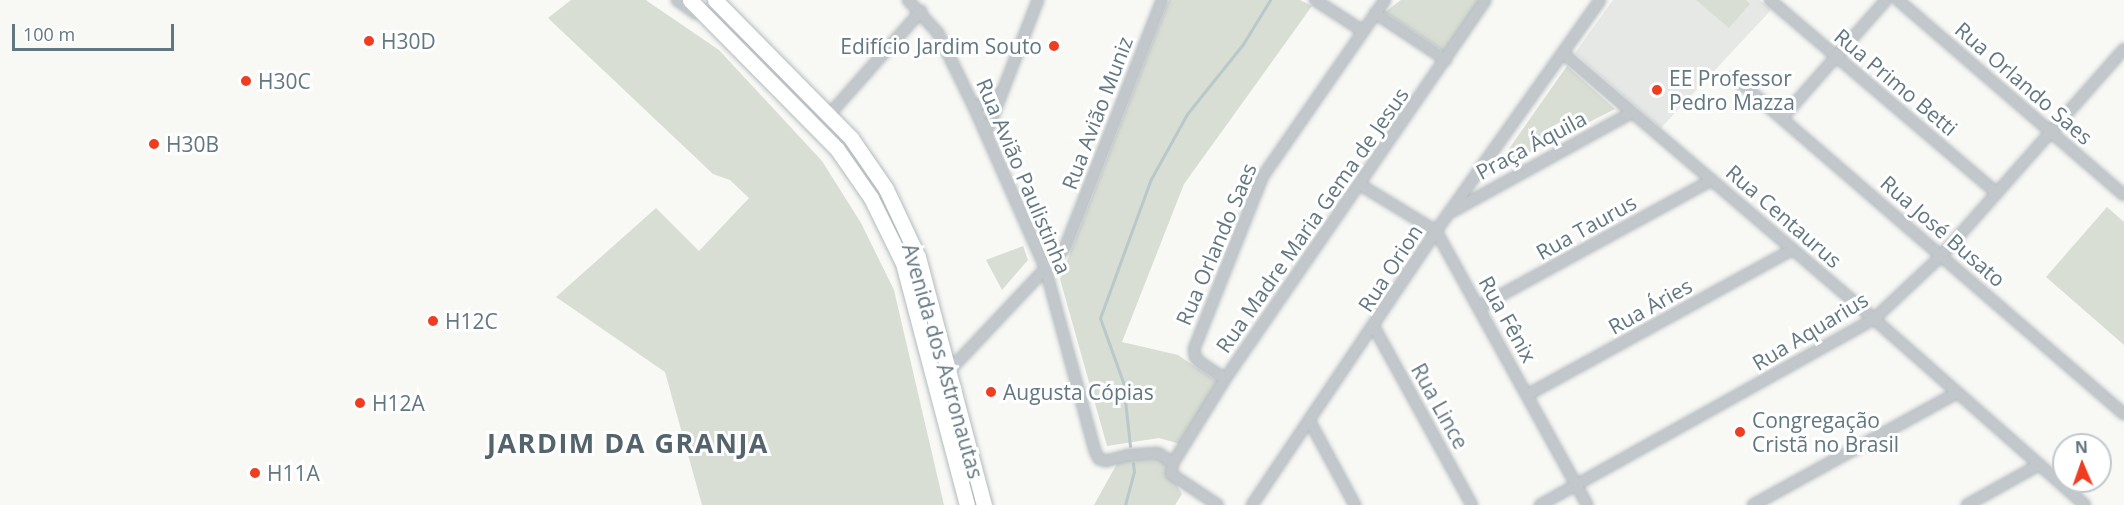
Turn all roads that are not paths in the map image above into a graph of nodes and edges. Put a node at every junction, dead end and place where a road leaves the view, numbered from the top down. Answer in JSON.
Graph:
{"nodes":[{"id":1,"x":678,"y":0,"type":"edge"},
{"id":2,"x":690,"y":0,"type":"edge"},
{"id":3,"x":715,"y":0,"type":"edge"},
{"id":4,"x":727,"y":0,"type":"edge"},
{"id":5,"x":908,"y":0,"type":"edge"},
{"id":6,"x":1038,"y":0,"type":"edge"},
{"id":7,"x":1162,"y":0,"type":"edge"},
{"id":8,"x":1315,"y":0,"type":"edge"},
{"id":9,"x":1385,"y":0,"type":"edge"},
{"id":10,"x":1485,"y":0,"type":"edge"},
{"id":11,"x":1600,"y":0,"type":"edge"},
{"id":12,"x":1770,"y":0,"type":"edge"},
{"id":13,"x":1886,"y":0,"type":"edge"},
{"id":14,"x":1898,"y":0,"type":"edge"},
{"id":15,"x":921,"y":11,"type":"junction"},
{"id":16,"x":1375,"y":13,"type":"junction"},
{"id":17,"x":736,"y":21,"type":"junction"},
{"id":18,"x":1363,"y":31,"type":"junction"},
{"id":19,"x":728,"y":37,"type":"junction"},
{"id":20,"x":2124,"y":49,"type":"edge"},
{"id":21,"x":1564,"y":54,"type":"junction"},
{"id":22,"x":1837,"y":58,"type":"junction"},
{"id":23,"x":1446,"y":60,"type":"junction"},
{"id":24,"x":1735,"y":78,"type":"dead end"},
{"id":25,"x":1005,"y":88,"type":"junction"},
{"id":26,"x":974,"y":107,"type":"junction"},
{"id":27,"x":1631,"y":113,"type":"junction"},
{"id":28,"x":829,"y":115,"type":"junction"},
{"id":29,"x":1782,"y":118,"type":"junction"},
{"id":30,"x":2051,"y":132,"type":"junction"},
{"id":31,"x":986,"y":134,"type":"junction"},
{"id":32,"x":1477,"y":174,"type":"junction"},
{"id":33,"x":1712,"y":180,"type":"junction"},
{"id":34,"x":1359,"y":184,"type":"junction"},
{"id":35,"x":1486,"y":190,"type":"junction"},
{"id":36,"x":1997,"y":193,"type":"junction"},
{"id":37,"x":2124,"y":195,"type":"edge"},
{"id":38,"x":1450,"y":213,"type":"junction"},
{"id":39,"x":1436,"y":231,"type":"junction"},
{"id":40,"x":1792,"y":250,"type":"junction"},
{"id":41,"x":1941,"y":256,"type":"junction"},
{"id":42,"x":1045,"y":267,"type":"junction"},
{"id":43,"x":1479,"y":307,"type":"junction"},
{"id":44,"x":1874,"y":320,"type":"junction"},
{"id":45,"x":1374,"y":327,"type":"junction"},
{"id":46,"x":949,"y":371,"type":"junction"},
{"id":47,"x":1225,"y":379,"type":"junction"},
{"id":48,"x":1957,"y":393,"type":"junction"},
{"id":49,"x":1527,"y":395,"type":"junction"},
{"id":50,"x":2124,"y":414,"type":"edge"},
{"id":51,"x":1309,"y":420,"type":"junction"},
{"id":52,"x":1173,"y":464,"type":"junction"},
{"id":53,"x":2039,"y":465,"type":"junction"},
{"id":54,"x":1576,"y":485,"type":"junction"},
{"id":55,"x":967,"y":505,"type":"edge"},
{"id":56,"x":984,"y":505,"type":"edge"},
{"id":57,"x":1218,"y":505,"type":"edge"},
{"id":58,"x":1252,"y":505,"type":"edge"},
{"id":59,"x":1355,"y":505,"type":"edge"},
{"id":60,"x":1472,"y":505,"type":"edge"},
{"id":61,"x":1540,"y":505,"type":"edge"},
{"id":62,"x":1587,"y":505,"type":"edge"},
{"id":63,"x":1754,"y":505,"type":"edge"},
{"id":64,"x":1967,"y":505,"type":"edge"},
{"id":65,"x":2085,"y":505,"type":"edge"}],
"edges":[{"from":1,"to":19,"type":"street"},
{"from":2,"to":19,"type":"main road","name":"Avenida dos Astronautas"},
{"from":3,"to":17,"type":"main road","name":"Avenida dos Astronautas"},
{"from":4,"to":17,"type":"street"},
{"from":5,"to":15,"type":"street","name":"Rua Avião Paulistinha"},
{"from":6,"to":25,"type":"street"},
{"from":7,"to":42,"type":"street","name":"Rua Avião Muniz"},
{"from":8,"to":18,"type":"street"},
{"from":9,"to":16,"type":"street","name":"Rua Orlando Saes"},
{"from":10,"to":23,"type":"street","name":"Rua Madre Maria Gema de Jesus"},
{"from":11,"to":21,"type":"street","name":"Rua Orion"},
{"from":12,"to":22,"type":"street","name":"Rua Primo Betti"},
{"from":13,"to":22,"type":"street"},
{"from":14,"to":30,"type":"street","name":"Rua Orlando Saes"},
{"from":15,"to":26,"type":"street","name":"Rua Avião Paulistinha"},
{"from":15,"to":28,"type":"street"},
{"from":16,"to":18,"type":"street","name":"Rua Orlando Saes"},
{"from":16,"to":23,"type":"street"},
{"from":17,"to":28,"type":"main road","name":"Avenida dos Astronautas"},
{"from":18,"to":47,"type":"street","name":"Rua Orlando Saes"},
{"from":19,"to":55,"type":"main road","name":"Avenida dos Astronautas"},
{"from":20,"to":30,"type":"street","name":"Rua Aquarius"},
{"from":21,"to":27,"type":"street","name":"Rua Centaurus"},
{"from":21,"to":32,"type":"street","name":"Rua Orion"},
{"from":22,"to":29,"type":"street"},
{"from":22,"to":36,"type":"street","name":"Rua Primo Betti"},
{"from":23,"to":34,"type":"street","name":"Rua Madre Maria Gema de Jesus"},
{"from":24,"to":29,"type":"street","name":"Rua José Busato"},
{"from":25,"to":26,"type":"street"},
{"from":25,"to":31,"type":"street"},
{"from":26,"to":31,"type":"street","name":"Rua Avião Paulistinha"},
{"from":27,"to":33,"type":"street","name":"Rua Centaurus"},
{"from":27,"to":35,"type":"street","name":"Praça Áquila"},
{"from":28,"to":46,"type":"main road","name":"Avenida dos Astronautas"},
{"from":29,"to":41,"type":"street","name":"Rua José Busato"},
{"from":30,"to":36,"type":"street","name":"Rua Aquarius"},
{"from":30,"to":37,"type":"street","name":"Rua Orlando Saes"},
{"from":31,"to":42,"type":"street","name":"Rua Avião Paulistinha"},
{"from":32,"to":35,"type":"street"},
{"from":32,"to":38,"type":"street","name":"Rua Orion"},
{"from":33,"to":40,"type":"street","name":"Rua Centaurus"},
{"from":33,"to":43,"type":"street","name":"Rua Taurus"},
{"from":34,"to":39,"type":"street","name":"Rua Fênix"},
{"from":34,"to":47,"type":"street","name":"Rua Madre Maria Gema de Jesus"},
{"from":35,"to":38,"type":"street","name":"Praça Áquila"},
{"from":36,"to":41,"type":"street","name":"Rua Aquarius"},
{"from":38,"to":39,"type":"street","name":"Rua Orion"},
{"from":39,"to":43,"type":"street","name":"Rua Fênix"},
{"from":39,"to":45,"type":"street","name":"Rua Orion"},
{"from":40,"to":44,"type":"street","name":"Rua Centaurus"},
{"from":40,"to":49,"type":"street","name":"Rua Áries"},
{"from":41,"to":44,"type":"street","name":"Rua Aquarius"},
{"from":41,"to":50,"type":"street","name":"Rua José Busato"},
{"from":42,"to":46,"type":"street","name":"Rua Avião Muniz"},
{"from":42,"to":52,"type":"street","name":"Rua Avião Paulistinha"},
{"from":43,"to":49,"type":"street","name":"Rua Fênix"},
{"from":44,"to":48,"type":"street","name":"Rua Centaurus"},
{"from":44,"to":54,"type":"street","name":"Rua Aquarius"},
{"from":45,"to":51,"type":"street","name":"Rua Orion"},
{"from":45,"to":60,"type":"street","name":"Rua Lince"},
{"from":46,"to":56,"type":"main road","name":"Avenida dos Astronautas"},
{"from":47,"to":52,"type":"street","name":"Rua Madre Maria Gema de Jesus"},
{"from":48,"to":53,"type":"street","name":"Rua Centaurus"},
{"from":48,"to":63,"type":"street"},
{"from":49,"to":54,"type":"street","name":"Rua Fênix"},
{"from":51,"to":58,"type":"street","name":"Rua Orion"},
{"from":51,"to":59,"type":"street"},
{"from":52,"to":57,"type":"street"},
{"from":53,"to":64,"type":"street"},
{"from":53,"to":65,"type":"street","name":"Rua Centaurus"},
{"from":54,"to":61,"type":"street","name":"Rua Aquarius"},
{"from":54,"to":62,"type":"street","name":"Rua Fênix"}]}
